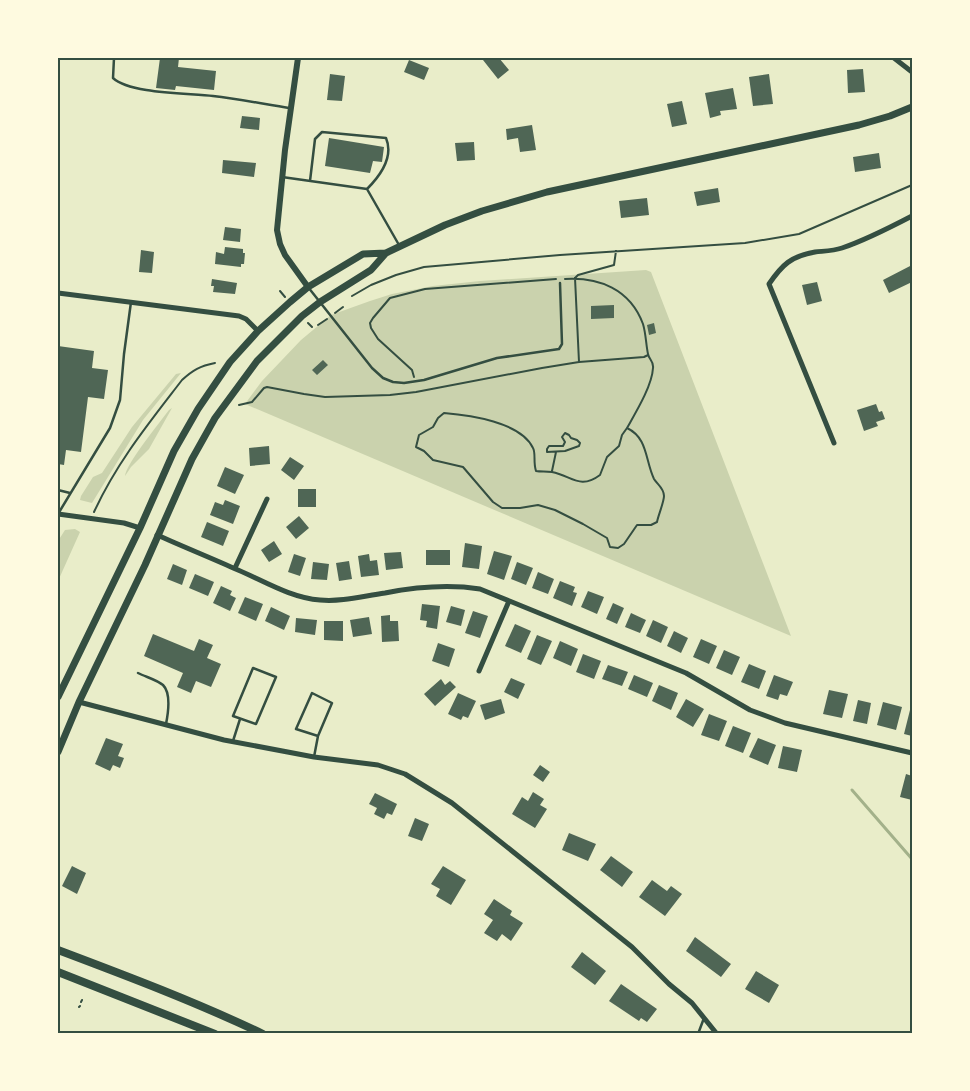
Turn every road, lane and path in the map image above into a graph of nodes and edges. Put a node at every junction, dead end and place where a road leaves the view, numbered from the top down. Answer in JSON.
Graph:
{"nodes":[{"id":1,"x":114,"y":58,"type":"edge"},
{"id":2,"x":298,"y":58,"type":"edge"},
{"id":3,"x":894,"y":58,"type":"edge"},
{"id":4,"x":912,"y":72,"type":"edge"},
{"id":5,"x":912,"y":107,"type":"edge"},
{"id":6,"x":290,"y":108,"type":"junction"},
{"id":7,"x":282,"y":177,"type":"junction"},
{"id":8,"x":310,"y":181,"type":"junction"},
{"id":9,"x":912,"y":185,"type":"edge"},
{"id":10,"x":367,"y":189,"type":"junction"},
{"id":11,"x":912,"y":216,"type":"edge"},
{"id":12,"x":399,"y":246,"type":"junction"},
{"id":13,"x":616,"y":251,"type":"junction"},
{"id":14,"x":386,"y":253,"type":"junction"},
{"id":15,"x":575,"y":278,"type":"junction"},
{"id":16,"x":560,"y":283,"type":"dead end"},
{"id":17,"x":308,"y":288,"type":"junction"},
{"id":18,"x":58,"y":293,"type":"edge"},
{"id":19,"x":352,"y":296,"type":"dead end"},
{"id":20,"x":131,"y":302,"type":"junction"},
{"id":21,"x":320,"y":302,"type":"junction"},
{"id":22,"x":258,"y":331,"type":"junction"},
{"id":23,"x":579,"y":362,"type":"dead end"},
{"id":24,"x":215,"y":363,"type":"dead end"},
{"id":25,"x":415,"y":382,"type":"junction"},
{"id":26,"x":627,"y":428,"type":"junction"},
{"id":27,"x":834,"y":442,"type":"dead end"},
{"id":28,"x":556,"y":452,"type":"junction"},
{"id":29,"x":552,"y":472,"type":"junction"},
{"id":30,"x":58,"y":490,"type":"edge"},
{"id":31,"x":70,"y":493,"type":"junction"},
{"id":32,"x":267,"y":499,"type":"dead end"},
{"id":33,"x":94,"y":512,"type":"dead end"},
{"id":34,"x":58,"y":514,"type":"edge"},
{"id":35,"x":140,"y":528,"type":"junction"},
{"id":36,"x":157,"y":535,"type":"junction"},
{"id":37,"x":235,"y":568,"type":"junction"},
{"id":38,"x":509,"y":601,"type":"junction"},
{"id":39,"x":480,"y":672,"type":"dead end"},
{"id":40,"x":138,"y":673,"type":"dead end"},
{"id":41,"x":58,"y":697,"type":"edge"},
{"id":42,"x":79,"y":702,"type":"junction"},
{"id":43,"x":240,"y":719,"type":"junction"},
{"id":44,"x":166,"y":725,"type":"junction"},
{"id":45,"x":318,"y":736,"type":"junction"},
{"id":46,"x":233,"y":741,"type":"junction"},
{"id":47,"x":58,"y":752,"type":"edge"},
{"id":48,"x":912,"y":753,"type":"edge"},
{"id":49,"x":314,"y":757,"type":"junction"},
{"id":50,"x":58,"y":950,"type":"edge"},
{"id":51,"x":58,"y":972,"type":"edge"},
{"id":52,"x":704,"y":1016,"type":"junction"},
{"id":53,"x":215,"y":1034,"type":"edge"},
{"id":54,"x":263,"y":1034,"type":"edge"},
{"id":55,"x":698,"y":1034,"type":"edge"},
{"id":56,"x":716,"y":1034,"type":"edge"}],
"edges":[{"from":1,"to":6,"type":"lane"},
{"from":2,"to":6,"type":"street"},
{"from":3,"to":4,"type":"street"},
{"from":5,"to":12,"type":"main road"},
{"from":6,"to":7,"type":"street"},
{"from":7,"to":8,"type":"lane"},
{"from":7,"to":17,"type":"street"},
{"from":8,"to":10,"type":"lane"},
{"from":8,"to":10,"type":"lane"},
{"from":9,"to":13,"type":"path"},
{"from":10,"to":12,"type":"lane"},
{"from":11,"to":27,"type":"street"},
{"from":12,"to":14,"type":"main road"},
{"from":13,"to":15,"type":"path"},
{"from":13,"to":19,"type":"path"},
{"from":14,"to":17,"type":"main road"},
{"from":14,"to":21,"type":"main road"},
{"from":15,"to":23,"type":"path"},
{"from":15,"to":25,"type":"path"},
{"from":15,"to":26,"type":"path"},
{"from":16,"to":25,"type":"lane"},
{"from":17,"to":21,"type":"lane"},
{"from":17,"to":22,"type":"main road"},
{"from":18,"to":20,"type":"street"},
{"from":20,"to":22,"type":"street"},
{"from":20,"to":31,"type":"lane"},
{"from":21,"to":25,"type":"lane"},
{"from":21,"to":36,"type":"main road"},
{"from":22,"to":35,"type":"main road"},
{"from":24,"to":33,"type":"path"},
{"from":26,"to":29,"type":"path"},
{"from":26,"to":29,"type":"path"},
{"from":28,"to":28,"type":"path"},
{"from":28,"to":29,"type":"path"},
{"from":30,"to":31,"type":"lane"},
{"from":31,"to":34,"type":"lane"},
{"from":32,"to":37,"type":"street"},
{"from":34,"to":35,"type":"street"},
{"from":35,"to":41,"type":"main road"},
{"from":36,"to":37,"type":"street"},
{"from":36,"to":42,"type":"main road"},
{"from":37,"to":38,"type":"street"},
{"from":38,"to":39,"type":"street"},
{"from":38,"to":48,"type":"street"},
{"from":40,"to":44,"type":"lane"},
{"from":42,"to":44,"type":"street"},
{"from":42,"to":47,"type":"main road"},
{"from":43,"to":43,"type":"lane"},
{"from":43,"to":46,"type":"lane"},
{"from":44,"to":46,"type":"street"},
{"from":45,"to":45,"type":"lane"},
{"from":45,"to":49,"type":"lane"},
{"from":46,"to":49,"type":"street"},
{"from":49,"to":52,"type":"street"},
{"from":50,"to":54,"type":"main road"},
{"from":51,"to":53,"type":"main road"},
{"from":52,"to":55,"type":"lane"},
{"from":52,"to":56,"type":"street"}]}
